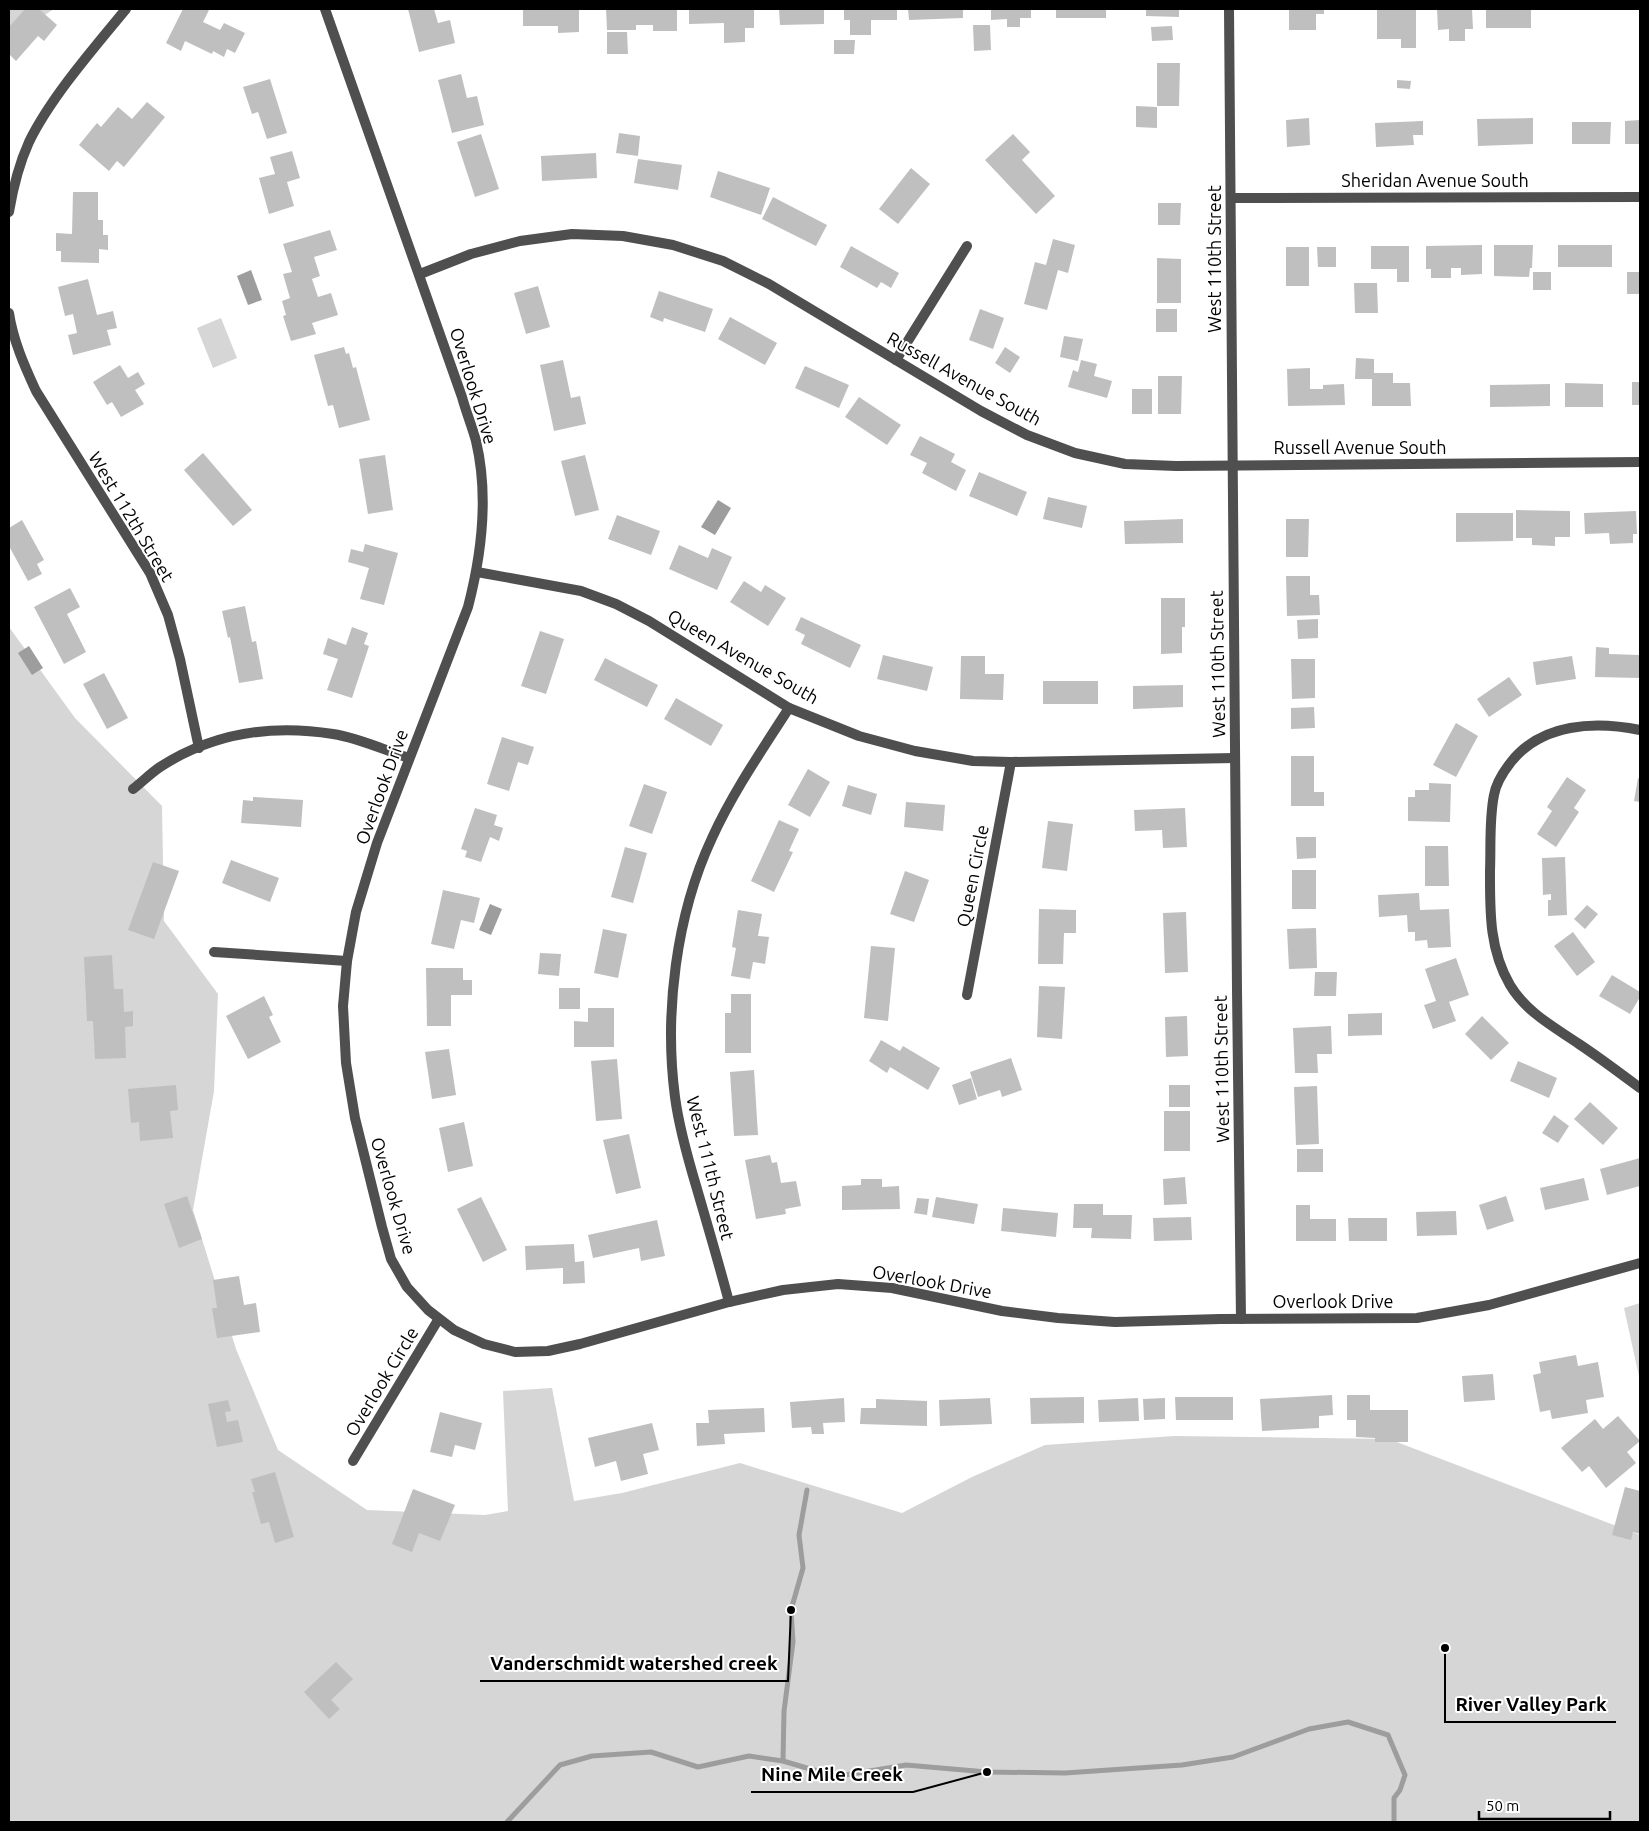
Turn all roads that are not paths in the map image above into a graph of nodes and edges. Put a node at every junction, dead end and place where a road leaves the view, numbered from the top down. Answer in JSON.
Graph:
{"nodes":[{"id":1,"x":126,"y":9,"type":"edge"},
{"id":2,"x":325,"y":9,"type":"edge"},
{"id":3,"x":1229,"y":9,"type":"edge"},
{"id":4,"x":1640,"y":196,"type":"edge"},
{"id":5,"x":1231,"y":198,"type":"junction"},
{"id":6,"x":9,"y":212,"type":"edge"},
{"id":7,"x":968,"y":246,"type":"dead end"},
{"id":8,"x":420,"y":274,"type":"junction"},
{"id":9,"x":9,"y":312,"type":"edge"},
{"id":10,"x":896,"y":360,"type":"junction"},
{"id":11,"x":1640,"y":462,"type":"edge"},
{"id":12,"x":1232,"y":465,"type":"junction"},
{"id":13,"x":477,"y":572,"type":"junction"},
{"id":14,"x":790,"y":708,"type":"junction"},
{"id":15,"x":1640,"y":730,"type":"edge"},
{"id":16,"x":200,"y":748,"type":"junction"},
{"id":17,"x":409,"y":758,"type":"junction"},
{"id":18,"x":1235,"y":758,"type":"junction"},
{"id":19,"x":1011,"y":762,"type":"junction"},
{"id":20,"x":133,"y":789,"type":"dead end"},
{"id":21,"x":214,"y":952,"type":"dead end"},
{"id":22,"x":347,"y":961,"type":"junction"},
{"id":23,"x":967,"y":995,"type":"dead end"},
{"id":24,"x":1640,"y":1088,"type":"edge"},
{"id":25,"x":1640,"y":1262,"type":"edge"},
{"id":26,"x":730,"y":1302,"type":"junction"},
{"id":27,"x":1241,"y":1319,"type":"junction"},
{"id":28,"x":438,"y":1320,"type":"junction"},
{"id":29,"x":353,"y":1461,"type":"dead end"}],
"edges":[{"from":1,"to":6,"type":"street"},
{"from":2,"to":8,"type":"street","name":"Overlook Drive"},
{"from":3,"to":5,"type":"street","name":"West 110th Street"},
{"from":4,"to":5,"type":"street","name":"Sheridan Avenue South"},
{"from":5,"to":12,"type":"street","name":"West 110th Street"},
{"from":7,"to":10,"type":"street"},
{"from":8,"to":10,"type":"street","name":"Russell Avenue South"},
{"from":8,"to":13,"type":"street","name":"Overlook Drive"},
{"from":9,"to":16,"type":"street","name":"West 112th Street"},
{"from":10,"to":12,"type":"street","name":"Russell Avenue South"},
{"from":11,"to":12,"type":"street","name":"Russell Avenue South"},
{"from":12,"to":18,"type":"street","name":"West 110th Street"},
{"from":13,"to":14,"type":"street","name":"Queen Avenue South"},
{"from":13,"to":17,"type":"street","name":"Overlook Drive"},
{"from":14,"to":19,"type":"street","name":"Queen Avenue South"},
{"from":14,"to":26,"type":"street","name":"West 111th Street"},
{"from":15,"to":24,"type":"street"},
{"from":16,"to":17,"type":"street"},
{"from":16,"to":20,"type":"street"},
{"from":17,"to":22,"type":"street","name":"Overlook Drive"},
{"from":18,"to":19,"type":"street","name":"Queen Avenue South"},
{"from":18,"to":27,"type":"street","name":"West 110th Street"},
{"from":19,"to":23,"type":"street","name":"Queen Circle"},
{"from":21,"to":22,"type":"street"},
{"from":22,"to":28,"type":"street","name":"Overlook Drive"},
{"from":25,"to":27,"type":"street","name":"Overlook Drive"},
{"from":26,"to":27,"type":"street","name":"Overlook Drive"},
{"from":26,"to":28,"type":"street","name":"Overlook Drive"},
{"from":28,"to":29,"type":"street","name":"Overlook Circle"}]}
